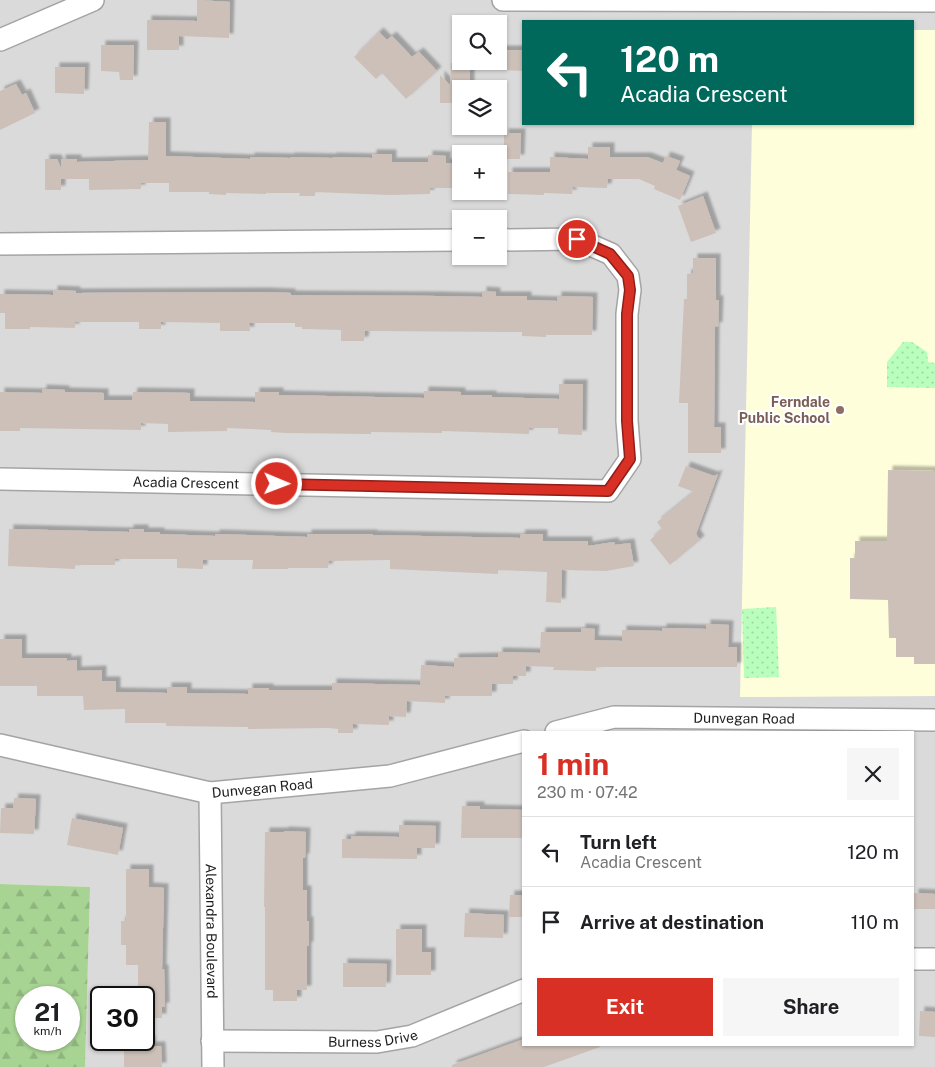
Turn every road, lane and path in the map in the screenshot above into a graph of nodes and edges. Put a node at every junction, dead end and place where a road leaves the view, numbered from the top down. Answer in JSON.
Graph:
{"nodes":[{"id":1,"x":93,"y":0,"type":"edge"},
{"id":2,"x":502,"y":0,"type":"edge"},
{"id":3,"x":935,"y":1,"type":"edge"},
{"id":4,"x":0,"y":40,"type":"edge"},
{"id":5,"x":452,"y":240,"type":"edge"},
{"id":6,"x":507,"y":240,"type":"edge"},
{"id":7,"x":0,"y":244,"type":"edge"},
{"id":8,"x":0,"y":479,"type":"edge"},
{"id":9,"x":935,"y":720,"type":"edge"},
{"id":10,"x":560,"y":731,"type":"edge"},
{"id":11,"x":522,"y":742,"type":"edge"},
{"id":12,"x":0,"y":745,"type":"edge"},
{"id":13,"x":210,"y":793,"type":"junction"},
{"id":14,"x":914,"y":959,"type":"edge"},
{"id":15,"x":935,"y":960,"type":"edge"},
{"id":16,"x":522,"y":991,"type":"edge"},
{"id":17,"x":212,"y":1041,"type":"junction"},
{"id":18,"x":213,"y":1067,"type":"edge"}],
"edges":[{"from":1,"to":4,"type":"street"},
{"from":2,"to":3,"type":"street"},
{"from":5,"to":7,"type":"street"},
{"from":6,"to":8,"type":"street","name":"Acadia Crescent"},
{"from":9,"to":10,"type":"street","name":"Dunvegan Road"},
{"from":11,"to":13,"type":"street","name":"Dunvegan Road"},
{"from":12,"to":13,"type":"street","name":"Dunvegan Road"},
{"from":13,"to":17,"type":"street","name":"Alexandra Boulevard"},
{"from":14,"to":15,"type":"street"},
{"from":16,"to":17,"type":"street","name":"Burness Drive"},
{"from":17,"to":18,"type":"street","name":"Alexandra Boulevard"}]}
